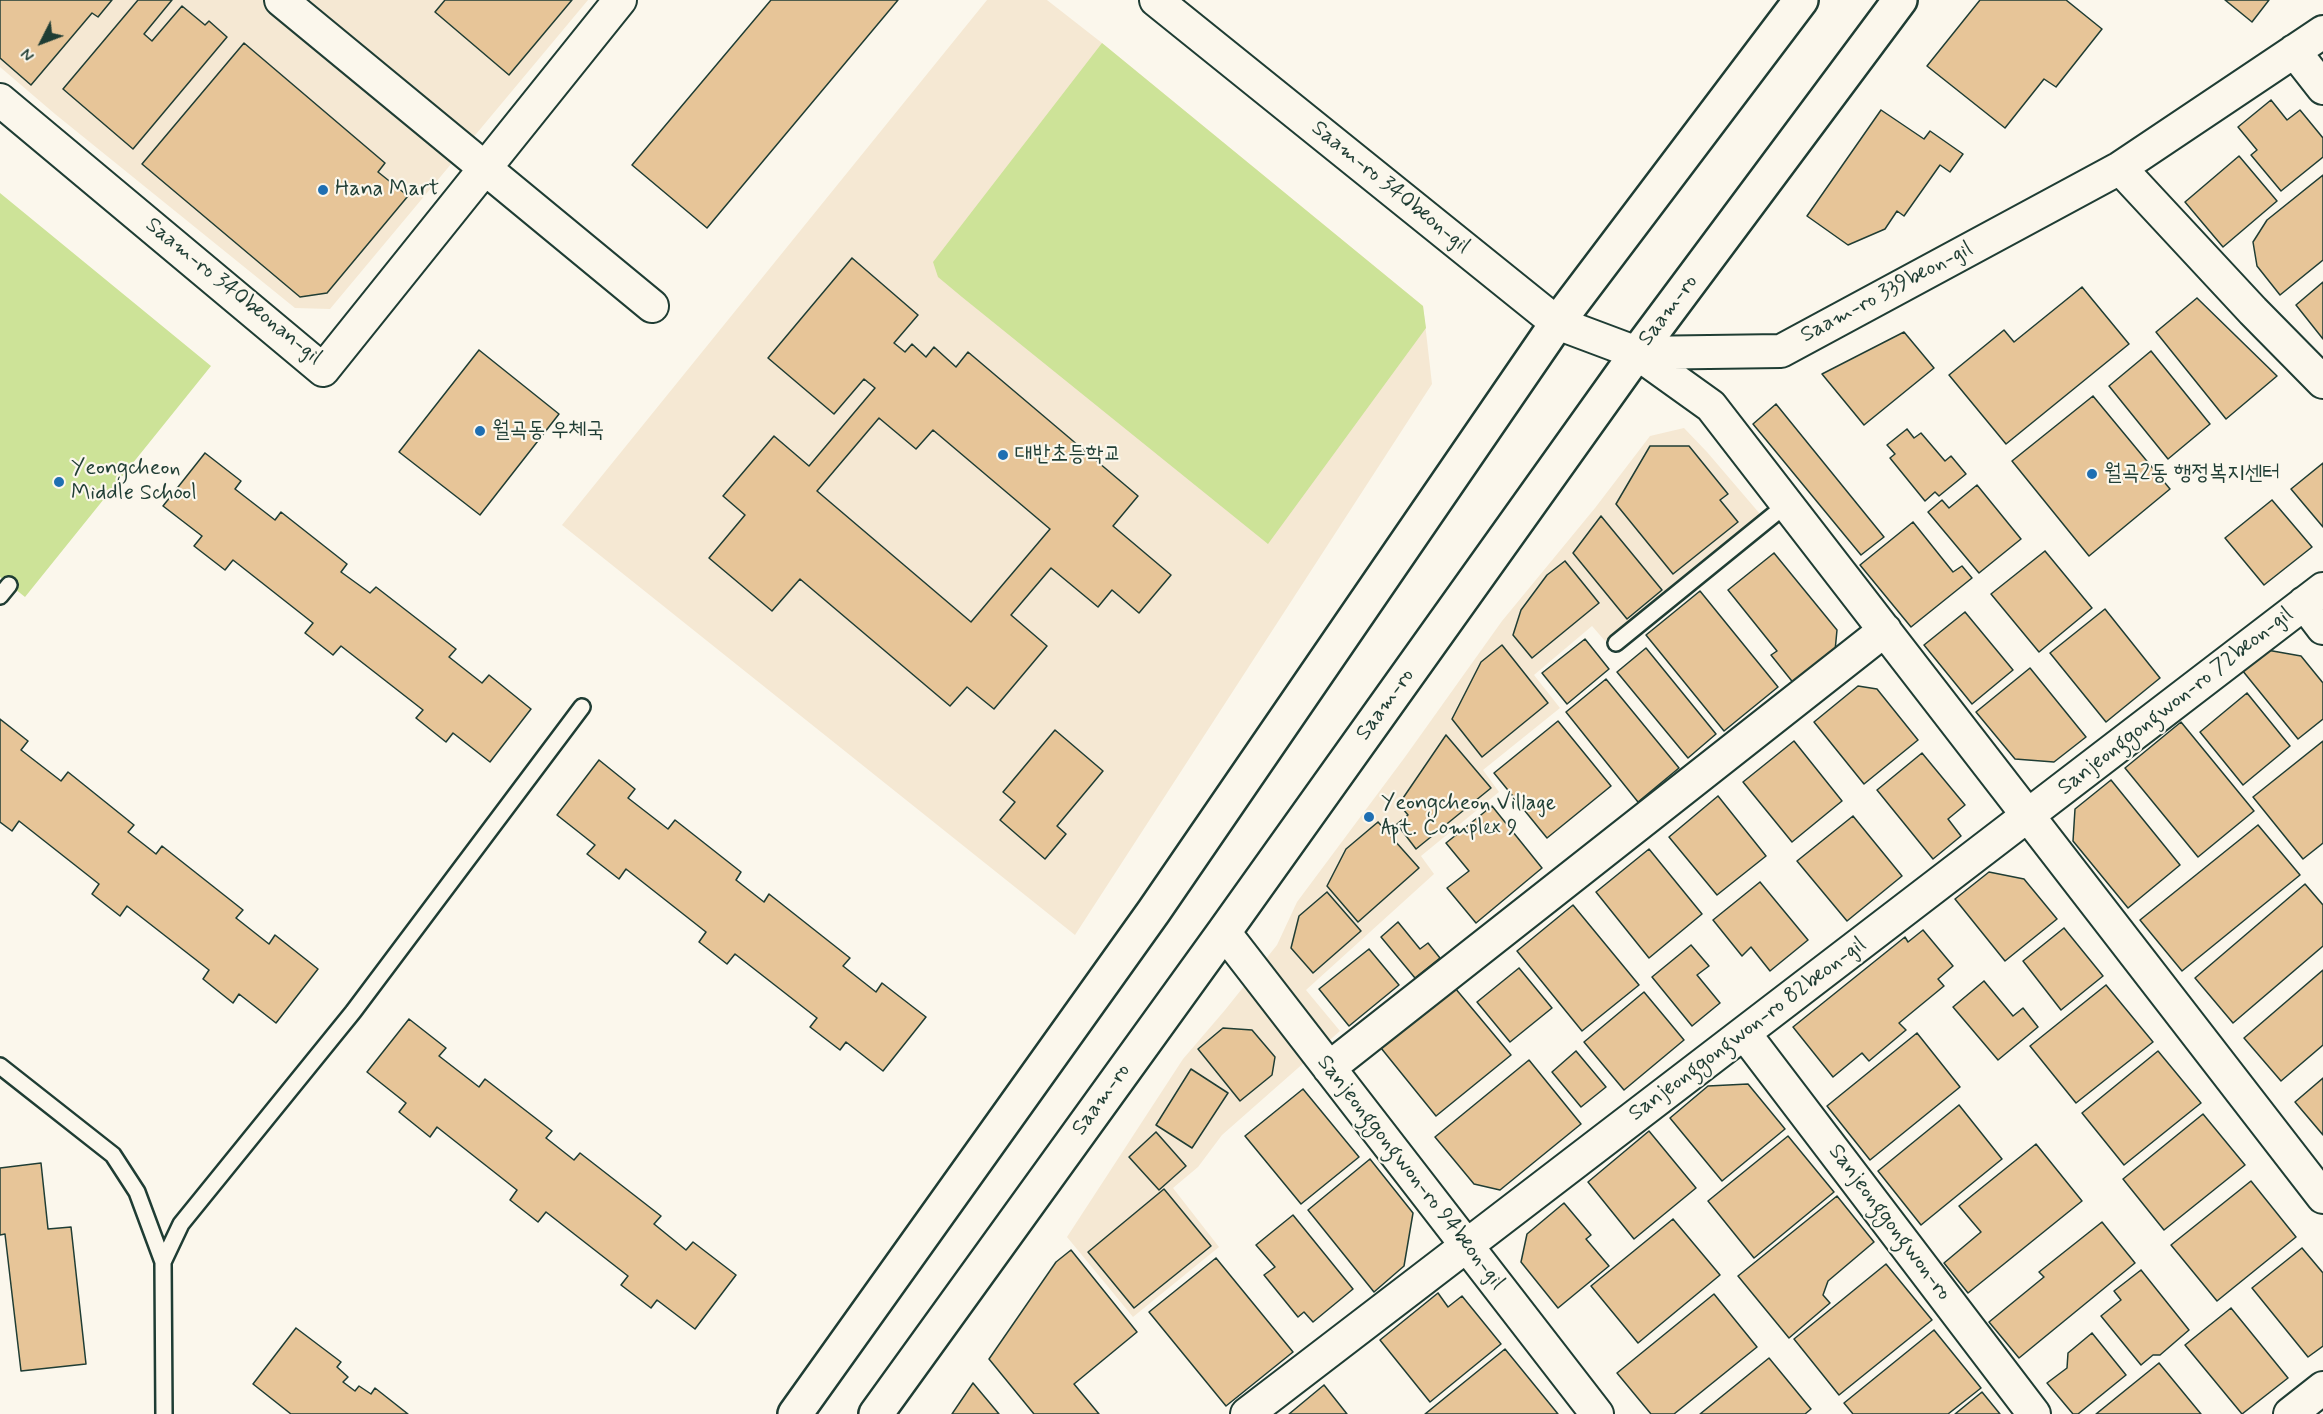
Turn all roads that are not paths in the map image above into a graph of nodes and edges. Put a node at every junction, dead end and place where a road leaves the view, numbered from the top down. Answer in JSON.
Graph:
{"nodes":[{"id":1,"x":281,"y":0,"type":"edge"},
{"id":2,"x":620,"y":0,"type":"edge"},
{"id":3,"x":1156,"y":0,"type":"edge"},
{"id":4,"x":1801,"y":0,"type":"edge"},
{"id":5,"x":1900,"y":0,"type":"edge"},
{"id":6,"x":2323,"y":32,"type":"edge"},
{"id":7,"x":2294,"y":51,"type":"junction"},
{"id":8,"x":2323,"y":88,"type":"edge"},
{"id":9,"x":0,"y":100,"type":"edge"},
{"id":10,"x":485,"y":166,"type":"junction"},
{"id":11,"x":2120,"y":168,"type":"junction"},
{"id":12,"x":652,"y":306,"type":"dead end"},
{"id":13,"x":1557,"y":323,"type":"junction"},
{"id":14,"x":1637,"y":354,"type":"junction"},
{"id":15,"x":2323,"y":382,"type":"edge"},
{"id":16,"x":1787,"y":504,"type":"junction"},
{"id":17,"x":2314,"y":596,"type":"edge"},
{"id":18,"x":2323,"y":628,"type":"edge"},
{"id":19,"x":1885,"y":630,"type":"junction"},
{"id":20,"x":1616,"y":643,"type":"dead end"},
{"id":21,"x":582,"y":707,"type":"dead end"},
{"id":22,"x":2029,"y":815,"type":"junction"},
{"id":23,"x":1224,"y":932,"type":"junction"},
{"id":24,"x":1744,"y":1033,"type":"junction"},
{"id":25,"x":0,"y":1066,"type":"edge"},
{"id":26,"x":1329,"y":1068,"type":"junction"},
{"id":27,"x":2323,"y":1197,"type":"edge"},
{"id":28,"x":1467,"y":1246,"type":"junction"},
{"id":29,"x":163,"y":1262,"type":"junction"},
{"id":30,"x":2323,"y":1388,"type":"edge"},
{"id":31,"x":164,"y":1414,"type":"edge"},
{"id":32,"x":795,"y":1414,"type":"edge"},
{"id":33,"x":876,"y":1414,"type":"edge"},
{"id":34,"x":1247,"y":1414,"type":"edge"},
{"id":35,"x":1597,"y":1414,"type":"edge"},
{"id":36,"x":2034,"y":1414,"type":"edge"},
{"id":37,"x":2290,"y":1414,"type":"edge"}],
"edges":[{"from":1,"to":10,"type":"street"},
{"from":2,"to":10,"type":"street","name":"Saam-ro 340beonan-gil"},
{"from":3,"to":13,"type":"street","name":"Saam-ro 340beon-gil"},
{"from":4,"to":13,"type":"main road"},
{"from":5,"to":14,"type":"main road","name":"Saam-ro"},
{"from":6,"to":7,"type":"street","name":"Saam-ro 339beon-gil"},
{"from":7,"to":8,"type":"street"},
{"from":7,"to":11,"type":"street","name":"Saam-ro 339beon-gil"},
{"from":9,"to":10,"type":"street","name":"Saam-ro 340beonan-gil"},
{"from":10,"to":12,"type":"street"},
{"from":11,"to":14,"type":"street","name":"Saam-ro 339beon-gil"},
{"from":11,"to":15,"type":"street"},
{"from":13,"to":14,"type":"street","name":"Saam-ro 340beon-gil"},
{"from":13,"to":32,"type":"main road"},
{"from":14,"to":16,"type":"street"},
{"from":14,"to":23,"type":"main road","name":"Saam-ro"},
{"from":16,"to":19,"type":"street"},
{"from":16,"to":20,"type":"lane"},
{"from":17,"to":18,"type":"street"},
{"from":17,"to":22,"type":"street","name":"Sanjeonggongwon-ro 72beon-gil"},
{"from":19,"to":22,"type":"street"},
{"from":19,"to":26,"type":"street"},
{"from":21,"to":29,"type":"lane"},
{"from":22,"to":24,"type":"street","name":"Sanjeonggongwon-ro 82beon-gil"},
{"from":22,"to":27,"type":"street"},
{"from":23,"to":26,"type":"street","name":"Sanjeonggongwon-ro 94beon-gil"},
{"from":23,"to":33,"type":"main road","name":"Saam-ro"},
{"from":24,"to":28,"type":"street","name":"Sanjeonggongwon-ro 82beon-gil"},
{"from":24,"to":36,"type":"street","name":"Sanjeonggongwon-ro"},
{"from":25,"to":29,"type":"lane"},
{"from":26,"to":28,"type":"street","name":"Sanjeonggongwon-ro 94beon-gil"},
{"from":28,"to":34,"type":"street","name":"Sanjeonggongwon-ro 82beon-gil"},
{"from":28,"to":35,"type":"street","name":"Sanjeonggongwon-ro 94beon-gil"},
{"from":29,"to":31,"type":"lane"},
{"from":30,"to":37,"type":"street"}]}
